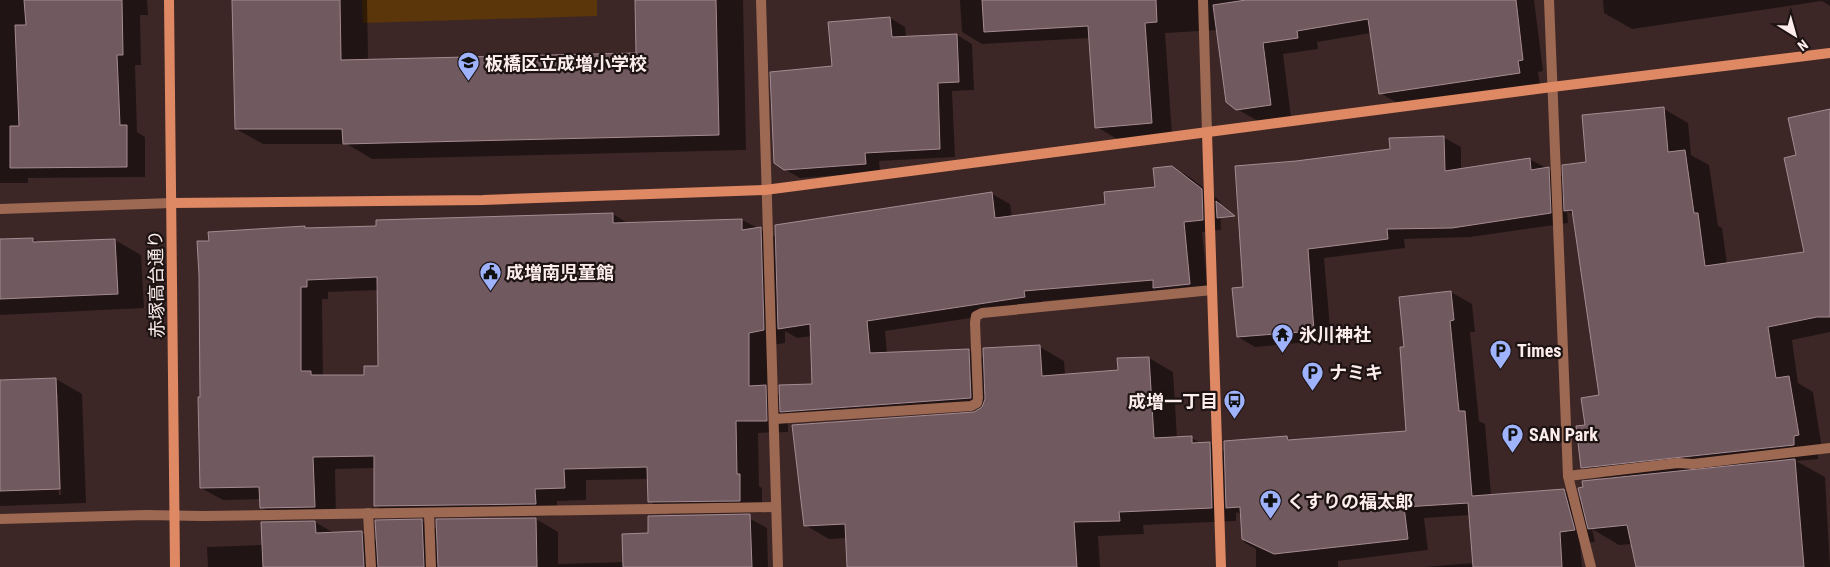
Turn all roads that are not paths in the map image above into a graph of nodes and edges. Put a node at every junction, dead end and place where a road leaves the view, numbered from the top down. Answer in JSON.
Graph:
{"nodes":[{"id":1,"x":169,"y":0,"type":"edge"},
{"id":2,"x":761,"y":0,"type":"edge"},
{"id":3,"x":1203,"y":0,"type":"edge"},
{"id":4,"x":1549,"y":0,"type":"edge"},
{"id":5,"x":1830,"y":53,"type":"edge"},
{"id":6,"x":1552,"y":87,"type":"junction"},
{"id":7,"x":1207,"y":133,"type":"junction"},
{"id":8,"x":765,"y":190,"type":"junction"},
{"id":9,"x":172,"y":203,"type":"junction"},
{"id":10,"x":0,"y":209,"type":"edge"},
{"id":11,"x":1212,"y":290,"type":"junction"},
{"id":12,"x":775,"y":419,"type":"junction"},
{"id":13,"x":1830,"y":448,"type":"edge"},
{"id":14,"x":1568,"y":476,"type":"junction"},
{"id":15,"x":775,"y":507,"type":"junction"},
{"id":16,"x":430,"y":512,"type":"junction"},
{"id":17,"x":368,"y":514,"type":"junction"},
{"id":18,"x":175,"y":515,"type":"junction"},
{"id":19,"x":0,"y":519,"type":"edge"},
{"id":20,"x":174,"y":567,"type":"edge"},
{"id":21,"x":371,"y":567,"type":"edge"},
{"id":22,"x":432,"y":567,"type":"edge"},
{"id":23,"x":778,"y":567,"type":"edge"},
{"id":24,"x":1221,"y":567,"type":"edge"},
{"id":25,"x":1591,"y":567,"type":"edge"}],
"edges":[{"from":1,"to":9,"type":"street","name":"赤塚高台通り"},
{"from":2,"to":8,"type":"street"},
{"from":3,"to":7,"type":"street"},
{"from":4,"to":6,"type":"street"},
{"from":5,"to":6,"type":"street"},
{"from":6,"to":7,"type":"street"},
{"from":6,"to":14,"type":"street"},
{"from":7,"to":8,"type":"street"},
{"from":7,"to":11,"type":"street"},
{"from":8,"to":9,"type":"street"},
{"from":8,"to":12,"type":"street"},
{"from":9,"to":10,"type":"street"},
{"from":9,"to":18,"type":"street","name":"赤塚高台通り"},
{"from":11,"to":12,"type":"street"},
{"from":11,"to":24,"type":"street"},
{"from":12,"to":15,"type":"street"},
{"from":13,"to":14,"type":"street"},
{"from":14,"to":25,"type":"street"},
{"from":15,"to":16,"type":"street"},
{"from":15,"to":23,"type":"street"},
{"from":16,"to":17,"type":"street"},
{"from":16,"to":22,"type":"street"},
{"from":17,"to":18,"type":"street"},
{"from":17,"to":21,"type":"street"},
{"from":18,"to":19,"type":"street"},
{"from":18,"to":20,"type":"street","name":"赤塚高台通り"}]}
